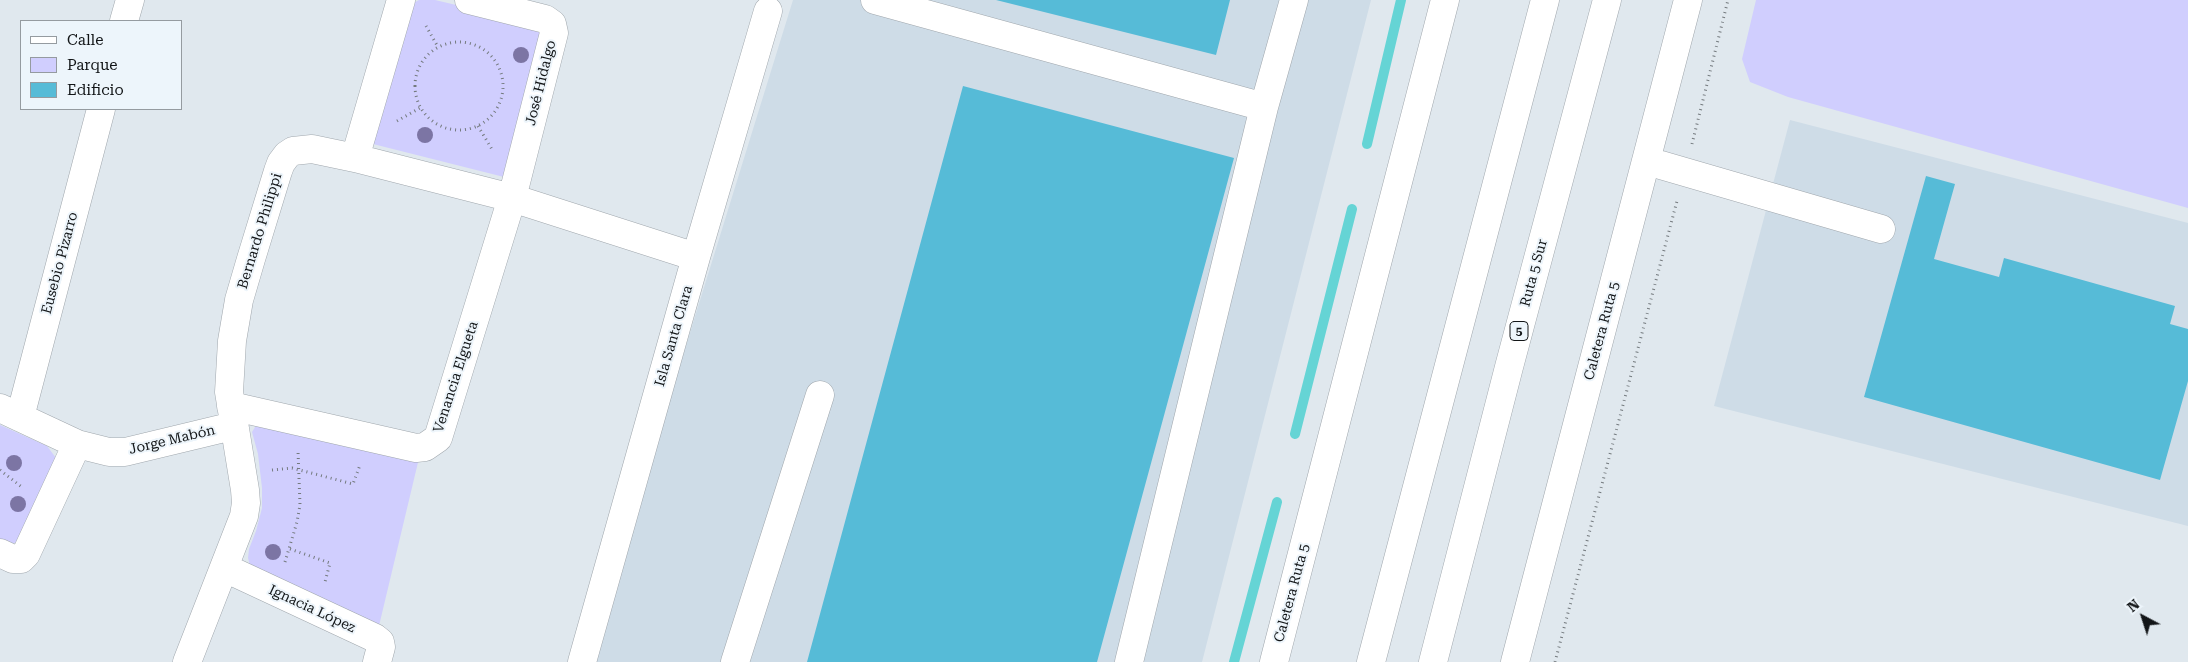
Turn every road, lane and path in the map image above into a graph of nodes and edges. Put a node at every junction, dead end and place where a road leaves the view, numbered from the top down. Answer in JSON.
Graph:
{"nodes":[{"id":1,"x":130,"y":0,"type":"edge"},
{"id":2,"x":402,"y":0,"type":"edge"},
{"id":3,"x":469,"y":0,"type":"edge"},
{"id":4,"x":875,"y":0,"type":"edge"},
{"id":5,"x":1294,"y":0,"type":"edge"},
{"id":6,"x":1445,"y":0,"type":"edge"},
{"id":7,"x":1545,"y":0,"type":"edge"},
{"id":8,"x":1607,"y":0,"type":"edge"},
{"id":9,"x":1688,"y":0,"type":"edge"},
{"id":10,"x":1728,"y":0,"type":"edge"},
{"id":11,"x":768,"y":11,"type":"dead end"},
{"id":12,"x":124,"y":20,"type":"edge"},
{"id":13,"x":416,"y":74,"type":"joint"},
{"id":14,"x":1264,"y":107,"type":"junction"},
{"id":15,"x":101,"y":110,"type":"edge"},
{"id":16,"x":355,"y":158,"type":"junction"},
{"id":17,"x":1647,"y":161,"type":"junction"},
{"id":18,"x":1685,"y":171,"type":"junction"},
{"id":19,"x":512,"y":198,"type":"junction"},
{"id":20,"x":1881,"y":229,"type":"dead end"},
{"id":21,"x":696,"y":256,"type":"junction"},
{"id":22,"x":820,"y":395,"type":"dead end"},
{"id":23,"x":10,"y":413,"type":"edge"},
{"id":24,"x":232,"y":416,"type":"junction"},
{"id":25,"x":293,"y":421,"type":"junction"},
{"id":26,"x":369,"y":438,"type":"junction"},
{"id":27,"x":77,"y":444,"type":"junction"},
{"id":28,"x":300,"y":470,"type":"junction"},
{"id":29,"x":242,"y":479,"type":"junction"},
{"id":30,"x":290,"y":549,"type":"junction"},
{"id":31,"x":0,"y":553,"type":"edge"},
{"id":32,"x":225,"y":568,"type":"junction"},
{"id":33,"x":274,"y":591,"type":"junction"},
{"id":34,"x":317,"y":611,"type":"junction"},
{"id":35,"x":187,"y":662,"type":"edge"},
{"id":36,"x":377,"y":662,"type":"edge"},
{"id":37,"x":582,"y":662,"type":"edge"},
{"id":38,"x":735,"y":662,"type":"edge"},
{"id":39,"x":1129,"y":662,"type":"edge"},
{"id":40,"x":1274,"y":662,"type":"edge"},
{"id":41,"x":1371,"y":662,"type":"edge"},
{"id":42,"x":1433,"y":662,"type":"edge"},
{"id":43,"x":1515,"y":662,"type":"edge"},
{"id":44,"x":1556,"y":662,"type":"edge"}],
"edges":[{"from":1,"to":12,"type":"main road"},
{"from":2,"to":16,"type":"main road"},
{"from":3,"to":19,"type":"main road","name":"José Hidalgo"},
{"from":4,"to":14,"type":"main road"},
{"from":5,"to":14,"type":"main road"},
{"from":6,"to":40,"type":"main road","name":"Caletera Ruta 5"},
{"from":7,"to":41,"type":"main road"},
{"from":8,"to":42,"type":"main road","name":"Ruta 5 Sur","number":"5"},
{"from":9,"to":17,"type":"main road","name":"Caletera Ruta 5"},
{"from":10,"to":18,"type":"path"},
{"from":11,"to":21,"type":"main road","name":"Isla Santa Clara"},
{"from":13,"to":13,"type":"path"},
{"from":14,"to":39,"type":"main road"},
{"from":15,"to":23,"type":"main road","name":"Eusebio Pizarro"},
{"from":16,"to":19,"type":"main road","name":"Bernardo Philippi"},
{"from":16,"to":24,"type":"main road","name":"Bernardo Philippi"},
{"from":17,"to":18,"type":"main road"},
{"from":17,"to":43,"type":"main road","name":"Caletera Ruta 5"},
{"from":18,"to":20,"type":"main road"},
{"from":18,"to":44,"type":"path"},
{"from":19,"to":21,"type":"main road","name":"Bernardo Philippi"},
{"from":19,"to":26,"type":"main road","name":"Venancia Elgueta"},
{"from":21,"to":37,"type":"main road","name":"Isla Santa Clara"},
{"from":22,"to":38,"type":"main road"},
{"from":23,"to":27,"type":"main road","name":"Jorge Mabón"},
{"from":24,"to":25,"type":"main road","name":"Venancia Elgueta"},
{"from":24,"to":27,"type":"main road","name":"Jorge Mabón"},
{"from":24,"to":29,"type":"main road","name":"Bernardo Philippi"},
{"from":25,"to":26,"type":"main road","name":"Venancia Elgueta"},
{"from":25,"to":28,"type":"path"},
{"from":26,"to":28,"type":"path"},
{"from":27,"to":31,"type":"main road"},
{"from":28,"to":29,"type":"path"},
{"from":28,"to":30,"type":"path"},
{"from":29,"to":32,"type":"main road","name":"Bernardo Philippi"},
{"from":30,"to":33,"type":"path"},
{"from":30,"to":34,"type":"path"},
{"from":32,"to":33,"type":"main road","name":"Ignacia López"},
{"from":32,"to":35,"type":"main road","name":"Bernardo Philippi"},
{"from":33,"to":34,"type":"main road","name":"Ignacia López"},
{"from":34,"to":36,"type":"main road","name":"Ignacia López"}]}
